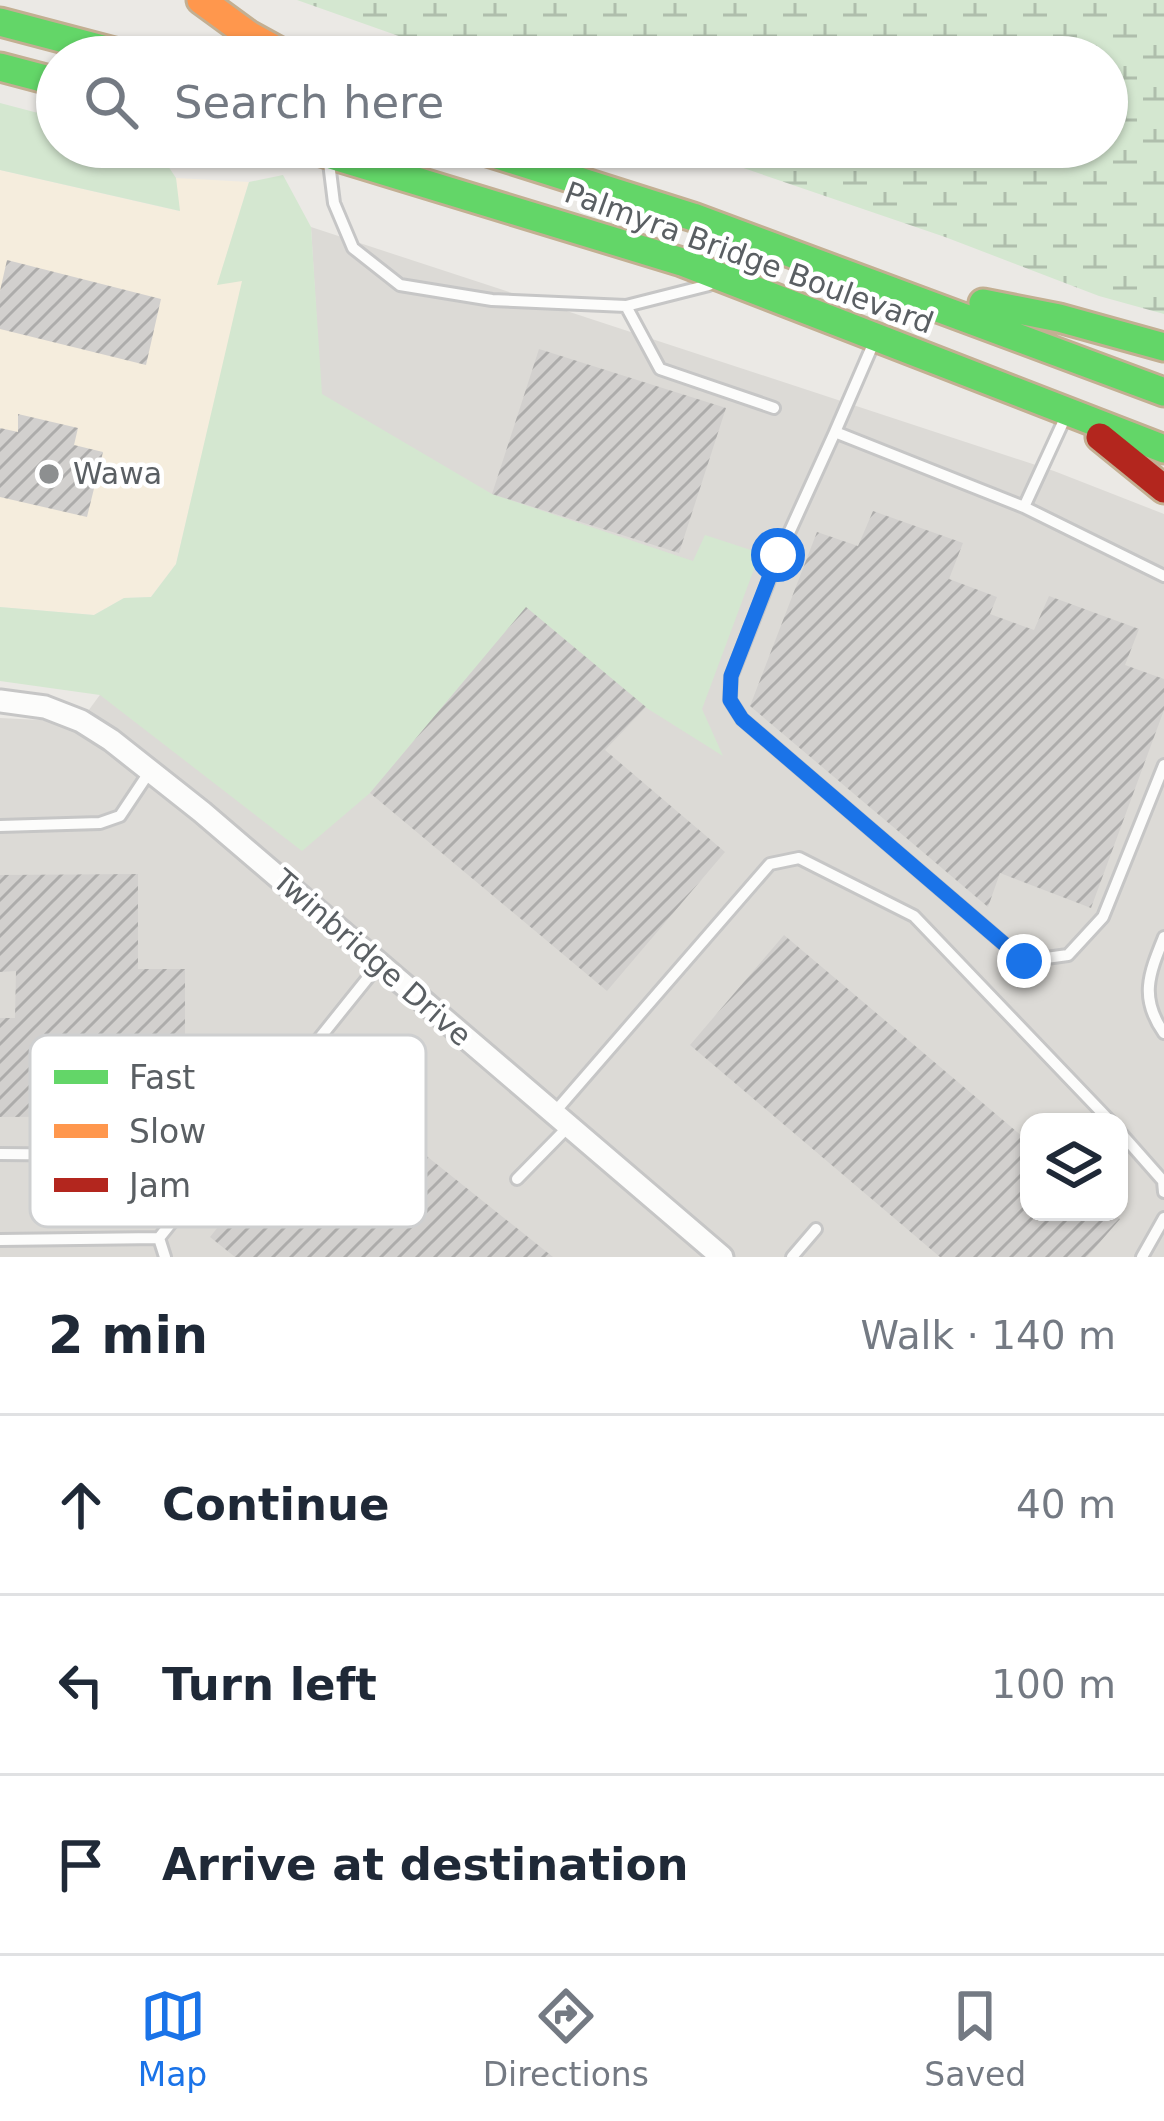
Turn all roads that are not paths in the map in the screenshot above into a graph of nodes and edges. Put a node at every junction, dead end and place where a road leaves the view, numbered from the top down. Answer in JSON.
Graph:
{"nodes":[{"id":1,"x":201,"y":0,"type":"edge"},
{"id":2,"x":0,"y":22,"type":"edge"},
{"id":3,"x":53,"y":36,"type":"edge"},
{"id":4,"x":251,"y":36,"type":"edge"},
{"id":5,"x":0,"y":68,"type":"edge"},
{"id":6,"x":36,"y":77,"type":"edge"},
{"id":7,"x":322,"y":168,"type":"edge"},
{"id":8,"x":376,"y":168,"type":"edge"},
{"id":9,"x":545,"y":168,"type":"edge"},
{"id":10,"x":727,"y":280,"type":"junction"},
{"id":11,"x":874,"y":281,"type":"junction"},
{"id":12,"x":626,"y":306,"type":"junction"},
{"id":13,"x":876,"y":339,"type":"junction"},
{"id":14,"x":1164,"y":347,"type":"edge"},
{"id":15,"x":1164,"y":392,"type":"edge"},
{"id":16,"x":774,"y":408,"type":"dead end"},
{"id":17,"x":1068,"y":411,"type":"junction"},
{"id":18,"x":835,"y":432,"type":"junction"},
{"id":19,"x":1164,"y":449,"type":"edge"},
{"id":20,"x":1164,"y":489,"type":"edge"},
{"id":21,"x":1024,"y":508,"type":"junction"},
{"id":22,"x":1164,"y":576,"type":"edge"},
{"id":23,"x":0,"y":701,"type":"edge"},
{"id":24,"x":1164,"y":765,"type":"edge"},
{"id":25,"x":150,"y":771,"type":"junction"},
{"id":26,"x":0,"y":826,"type":"edge"},
{"id":27,"x":1164,"y":937,"type":"edge"},
{"id":28,"x":379,"y":964,"type":"junction"},
{"id":29,"x":1164,"y":1033,"type":"edge"},
{"id":30,"x":322,"y":1035,"type":"edge"},
{"id":31,"x":1102,"y":1113,"type":"edge"},
{"id":32,"x":560,"y":1120,"type":"junction"},
{"id":33,"x":1128,"y":1141,"type":"edge"},
{"id":34,"x":0,"y":1154,"type":"edge"},
{"id":35,"x":30,"y":1154,"type":"edge"},
{"id":36,"x":517,"y":1179,"type":"dead end"},
{"id":37,"x":1164,"y":1192,"type":"edge"},
{"id":38,"x":1164,"y":1219,"type":"edge"},
{"id":39,"x":168,"y":1227,"type":"edge"},
{"id":40,"x":816,"y":1229,"type":"dead end"},
{"id":41,"x":159,"y":1238,"type":"junction"},
{"id":42,"x":0,"y":1240,"type":"edge"},
{"id":43,"x":165,"y":1257,"type":"edge"},
{"id":44,"x":722,"y":1257,"type":"edge"},
{"id":45,"x":792,"y":1257,"type":"edge"},
{"id":46,"x":1142,"y":1257,"type":"edge"}],
"edges":[{"from":1,"to":4,"type":"highway"},
{"from":2,"to":3,"type":"highway"},
{"from":5,"to":6,"type":"highway"},
{"from":7,"to":12,"type":"lane"},
{"from":8,"to":10,"type":"highway","name":"Palmyra Bridge Boulevard"},
{"from":9,"to":11,"type":"highway","name":"Palmyra Bridge Boulevard"},
{"from":10,"to":12,"type":"lane"},
{"from":10,"to":13,"type":"highway","name":"Palmyra Bridge Boulevard"},
{"from":11,"to":14,"type":"highway"},
{"from":11,"to":15,"type":"highway","name":"Palmyra Bridge Boulevard"},
{"from":12,"to":16,"type":"lane"},
{"from":13,"to":17,"type":"highway","name":"Palmyra Bridge Boulevard"},
{"from":13,"to":18,"type":"lane"},
{"from":17,"to":19,"type":"highway","name":"Palmyra Bridge Boulevard"},
{"from":17,"to":20,"type":"highway"},
{"from":17,"to":21,"type":"lane"},
{"from":18,"to":21,"type":"lane"},
{"from":18,"to":24,"type":"lane"},
{"from":21,"to":22,"type":"lane"},
{"from":23,"to":25,"type":"street","name":"Twinbridge Drive"},
{"from":25,"to":26,"type":"lane"},
{"from":25,"to":28,"type":"street","name":"Twinbridge Drive"},
{"from":27,"to":29,"type":"lane"},
{"from":28,"to":30,"type":"lane"},
{"from":28,"to":32,"type":"street","name":"Twinbridge Drive"},
{"from":31,"to":32,"type":"lane"},
{"from":32,"to":36,"type":"lane"},
{"from":32,"to":44,"type":"street","name":"Twinbridge Drive"},
{"from":33,"to":37,"type":"lane"},
{"from":34,"to":35,"type":"lane"},
{"from":38,"to":46,"type":"lane"},
{"from":39,"to":41,"type":"lane"},
{"from":40,"to":45,"type":"lane"},
{"from":41,"to":42,"type":"lane"},
{"from":41,"to":43,"type":"lane"}]}
